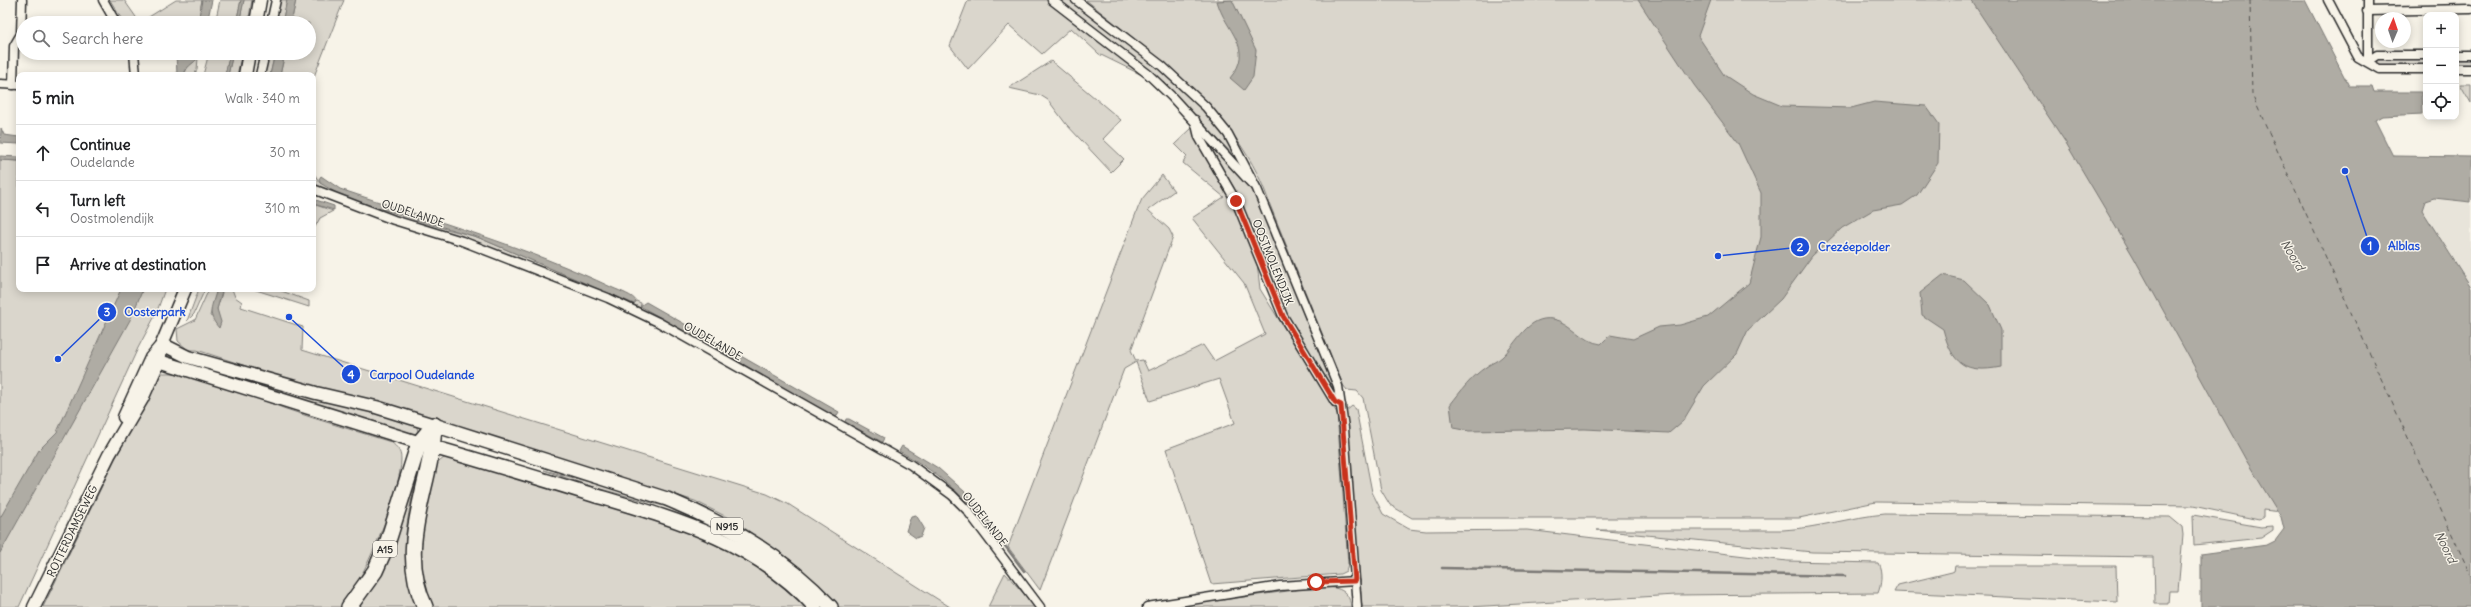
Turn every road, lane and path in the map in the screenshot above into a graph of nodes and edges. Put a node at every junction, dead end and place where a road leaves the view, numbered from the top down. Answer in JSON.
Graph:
{"nodes":[{"id":1,"x":22,"y":0,"type":"edge"},
{"id":2,"x":103,"y":0,"type":"edge"},
{"id":3,"x":260,"y":0,"type":"edge"},
{"id":4,"x":276,"y":0,"type":"edge"},
{"id":5,"x":1052,"y":0,"type":"edge"},
{"id":6,"x":1076,"y":0,"type":"edge"},
{"id":7,"x":2328,"y":0,"type":"edge"},
{"id":8,"x":2368,"y":0,"type":"edge"},
{"id":9,"x":2471,"y":10,"type":"edge"},
{"id":10,"x":2367,"y":11,"type":"junction"},
{"id":11,"x":22,"y":16,"type":"edge"},
{"id":12,"x":112,"y":16,"type":"edge"},
{"id":13,"x":257,"y":16,"type":"edge"},
{"id":14,"x":273,"y":16,"type":"edge"},
{"id":15,"x":16,"y":43,"type":"edge"},
{"id":16,"x":2423,"y":55,"type":"edge"},
{"id":17,"x":2459,"y":55,"type":"edge"},
{"id":18,"x":2471,"y":55,"type":"edge"},
{"id":19,"x":135,"y":60,"type":"edge"},
{"id":20,"x":248,"y":60,"type":"edge"},
{"id":21,"x":263,"y":60,"type":"edge"},
{"id":22,"x":2368,"y":61,"type":"junction"},
{"id":23,"x":2423,"y":69,"type":"edge"},
{"id":24,"x":2459,"y":69,"type":"edge"},
{"id":25,"x":2471,"y":69,"type":"edge"},
{"id":26,"x":136,"y":72,"type":"edge"},
{"id":27,"x":246,"y":72,"type":"edge"},
{"id":28,"x":261,"y":72,"type":"edge"},
{"id":29,"x":0,"y":84,"type":"edge"},
{"id":30,"x":16,"y":85,"type":"edge"},
{"id":31,"x":1195,"y":120,"type":"junction"},
{"id":32,"x":316,"y":189,"type":"edge"},
{"id":33,"x":1257,"y":189,"type":"junction"},
{"id":34,"x":184,"y":292,"type":"edge"},
{"id":35,"x":162,"y":344,"type":"junction"},
{"id":36,"x":159,"y":361,"type":"junction"},
{"id":37,"x":1341,"y":405,"type":"junction"},
{"id":38,"x":434,"y":425,"type":"junction"},
{"id":39,"x":426,"y":445,"type":"junction"},
{"id":40,"x":109,"y":455,"type":"junction"},
{"id":41,"x":1355,"y":581,"type":"junction"},
{"id":42,"x":34,"y":607,"type":"edge"},
{"id":43,"x":349,"y":607,"type":"edge"},
{"id":44,"x":425,"y":607,"type":"edge"},
{"id":45,"x":815,"y":607,"type":"edge"},
{"id":46,"x":831,"y":607,"type":"edge"},
{"id":47,"x":1040,"y":607,"type":"edge"},
{"id":48,"x":1147,"y":607,"type":"edge"},
{"id":49,"x":1357,"y":607,"type":"edge"}],
"edges":[{"from":1,"to":11,"type":"street"},
{"from":2,"to":12,"type":"street"},
{"from":3,"to":13,"type":"main road"},
{"from":4,"to":14,"type":"street"},
{"from":5,"to":31,"type":"street","name":"OOSTMOLENDIJK"},
{"from":6,"to":33,"type":"street","name":"OOSTMOLENDIJK"},
{"from":7,"to":22,"type":"street"},
{"from":8,"to":10,"type":"street"},
{"from":9,"to":10,"type":"street"},
{"from":10,"to":22,"type":"street"},
{"from":15,"to":30,"type":"street"},
{"from":16,"to":22,"type":"street"},
{"from":17,"to":18,"type":"street"},
{"from":19,"to":26,"type":"street"},
{"from":20,"to":27,"type":"main road"},
{"from":21,"to":28,"type":"street"},
{"from":22,"to":23,"type":"street"},
{"from":24,"to":25,"type":"street"},
{"from":29,"to":30,"type":"street"},
{"from":31,"to":33,"type":"street","name":"OOSTMOLENDIJK"},
{"from":31,"to":37,"type":"street","name":"OOSTMOLENDIJK"},
{"from":32,"to":47,"type":"street","name":"OUDELANDE"},
{"from":33,"to":37,"type":"street","name":"OOSTMOLENDIJK"},
{"from":34,"to":35,"type":"main road","name":"ROTTERDAMSEWEG"},
{"from":35,"to":36,"type":"main road","name":"ROTTERDAMSEWEG"},
{"from":35,"to":38,"type":"main road","number":"N915"},
{"from":35,"to":40,"type":"main road","name":"ROTTERDAMSEWEG"},
{"from":36,"to":39,"type":"main road","number":"N915"},
{"from":36,"to":40,"type":"main road","name":"ROTTERDAMSEWEG"},
{"from":37,"to":41,"type":"street","name":"OOSTMOLENDIJK"},
{"from":38,"to":39,"type":"highway","number":"A15"},
{"from":38,"to":46,"type":"main road","number":"N915"},
{"from":39,"to":43,"type":"highway","number":"A15"},
{"from":39,"to":44,"type":"highway","number":"A15"},
{"from":39,"to":45,"type":"main road","number":"N915"},
{"from":40,"to":42,"type":"main road","name":"ROTTERDAMSEWEG"},
{"from":41,"to":48,"type":"street"},
{"from":41,"to":49,"type":"street","name":"OOSTMOLENDIJK"}]}
